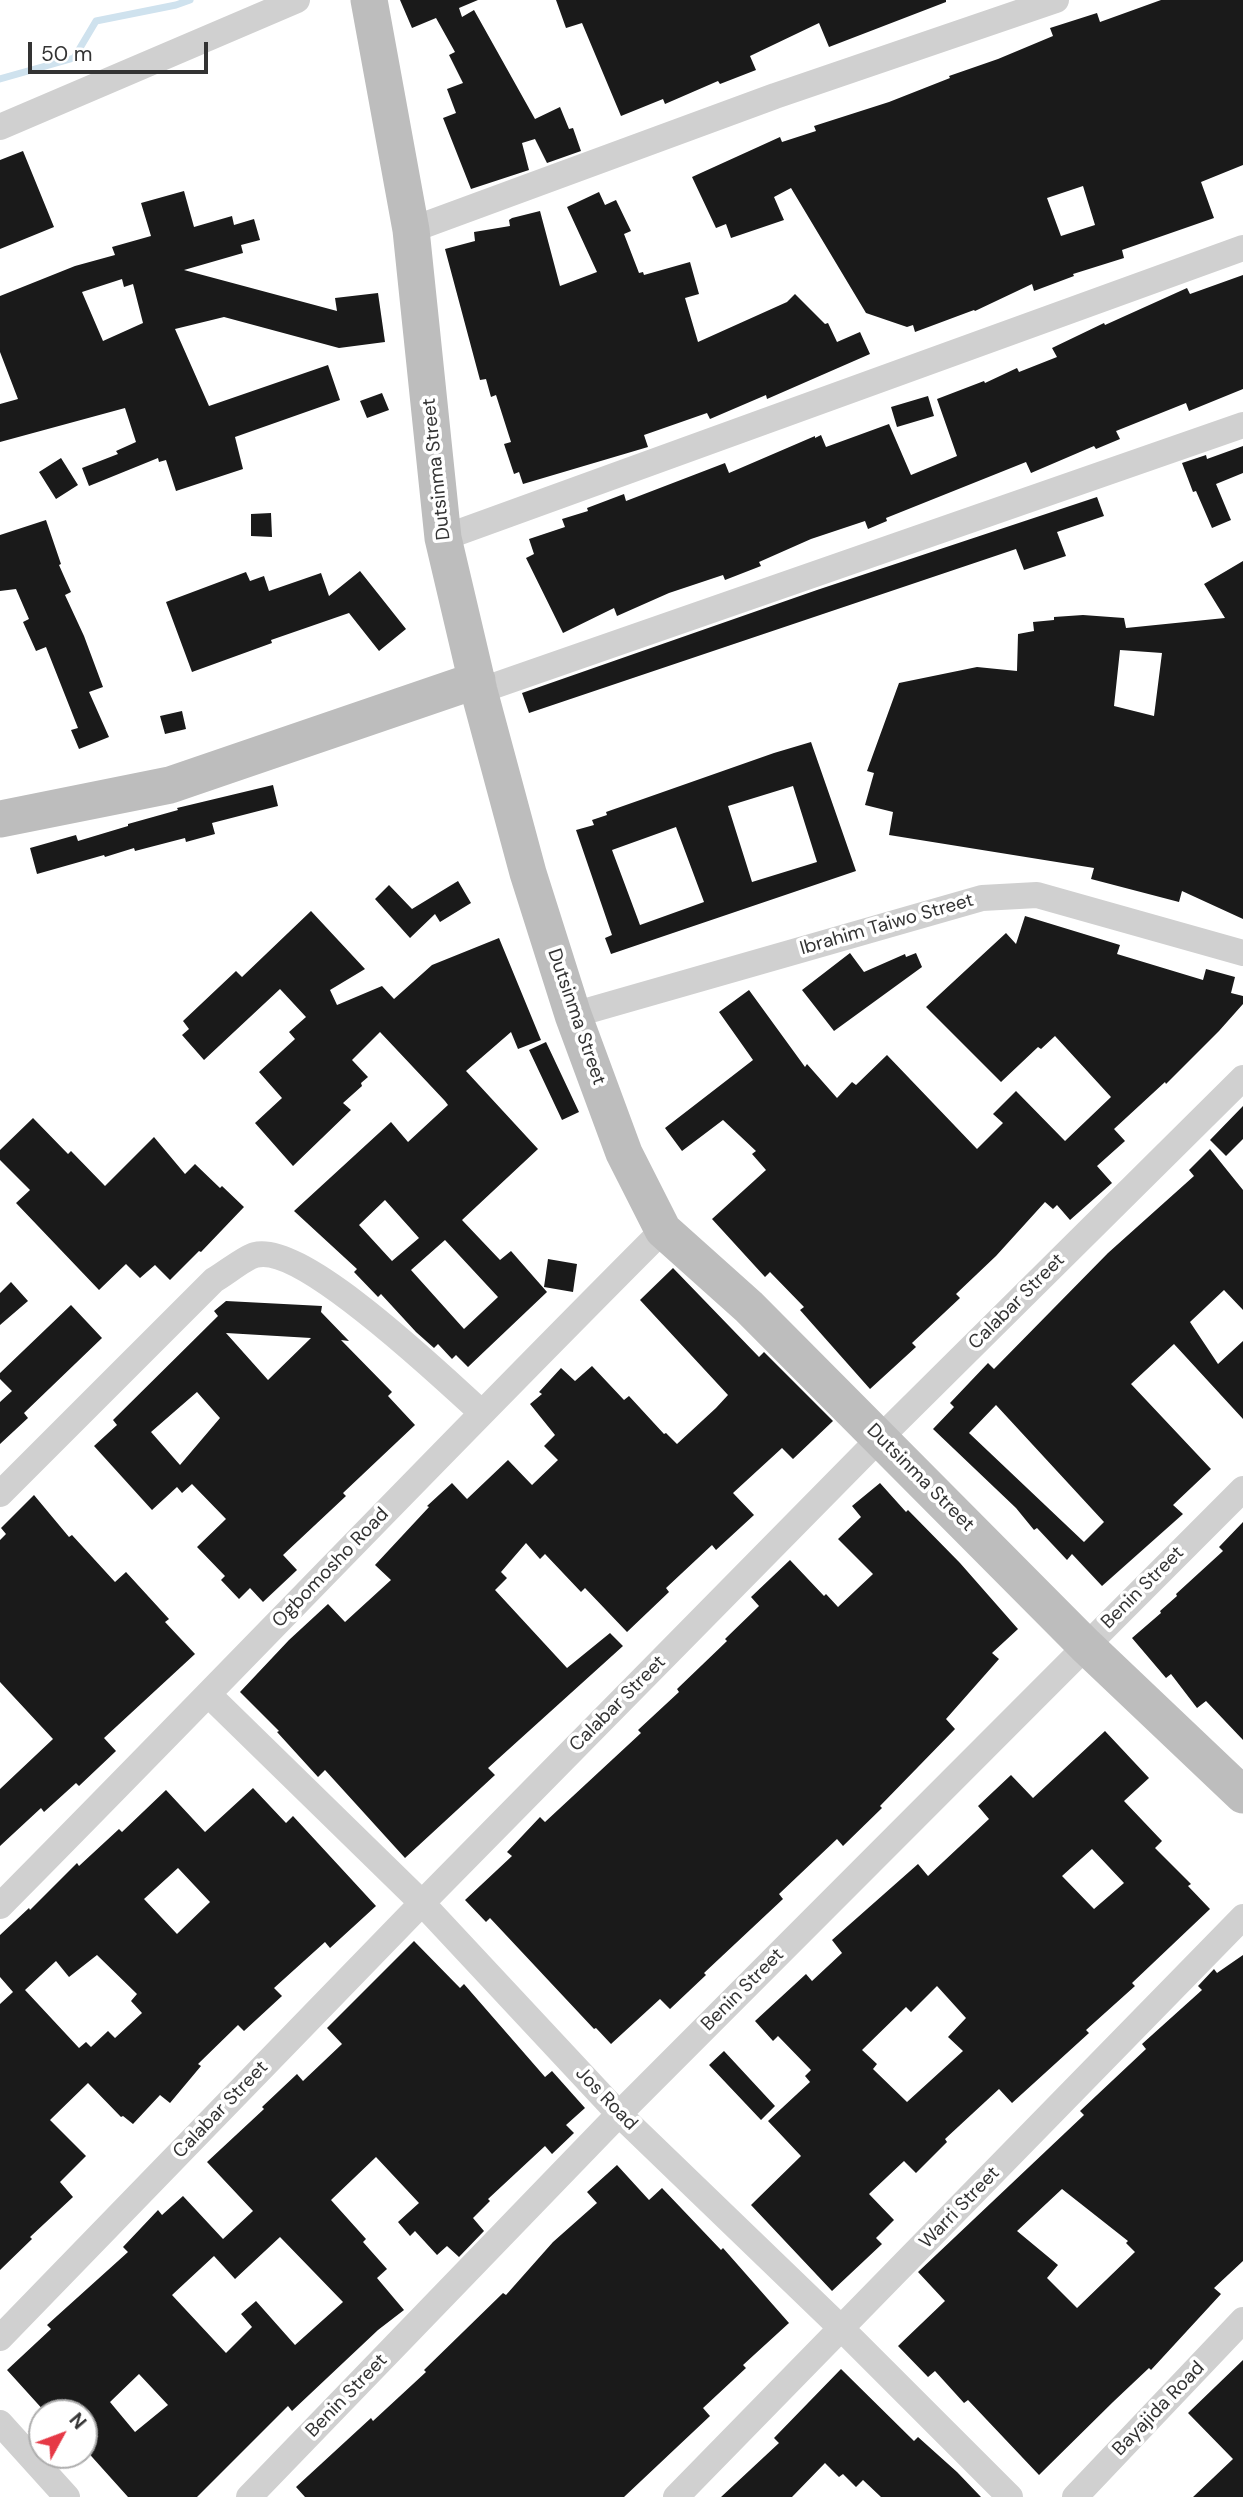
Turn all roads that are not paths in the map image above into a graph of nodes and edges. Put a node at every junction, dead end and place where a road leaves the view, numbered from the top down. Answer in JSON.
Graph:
{"nodes":[{"id":1,"x":297,"y":0,"type":"edge"},
{"id":2,"x":369,"y":0,"type":"edge"},
{"id":3,"x":1056,"y":0,"type":"edge"},
{"id":4,"x":0,"y":127,"type":"edge"},
{"id":5,"x":411,"y":230,"type":"junction"},
{"id":6,"x":1243,"y":248,"type":"edge"},
{"id":7,"x":1243,"y":425,"type":"edge"},
{"id":8,"x":443,"y":538,"type":"junction"},
{"id":9,"x":478,"y":685,"type":"junction"},
{"id":10,"x":0,"y":819,"type":"edge"},
{"id":11,"x":1243,"y":953,"type":"edge"},
{"id":12,"x":573,"y":1015,"type":"junction"},
{"id":13,"x":1243,"y":1078,"type":"edge"},
{"id":14,"x":663,"y":1230,"type":"junction"},
{"id":15,"x":481,"y":1412,"type":"junction"},
{"id":16,"x":880,"y":1438,"type":"junction"},
{"id":17,"x":1243,"y":1489,"type":"edge"},
{"id":18,"x":0,"y":1494,"type":"edge"},
{"id":19,"x":1085,"y":1646,"type":"junction"},
{"id":20,"x":209,"y":1695,"type":"junction"},
{"id":21,"x":1243,"y":1795,"type":"edge"},
{"id":22,"x":422,"y":1903,"type":"junction"},
{"id":23,"x":0,"y":1906,"type":"edge"},
{"id":24,"x":1243,"y":1917,"type":"edge"},
{"id":25,"x":619,"y":2114,"type":"junction"},
{"id":26,"x":1243,"y":2320,"type":"edge"},
{"id":27,"x":842,"y":2329,"type":"junction"},
{"id":28,"x":0,"y":2338,"type":"edge"},
{"id":29,"x":0,"y":2423,"type":"edge"},
{"id":30,"x":66,"y":2497,"type":"edge"},
{"id":31,"x":249,"y":2497,"type":"edge"},
{"id":32,"x":676,"y":2497,"type":"edge"},
{"id":33,"x":1010,"y":2497,"type":"edge"},
{"id":34,"x":1075,"y":2497,"type":"edge"}],
"edges":[{"from":1,"to":4,"type":"street"},
{"from":2,"to":5,"type":"street","name":"Dutsinma Street"},
{"from":3,"to":5,"type":"street"},
{"from":5,"to":8,"type":"street","name":"Dutsinma Street"},
{"from":6,"to":8,"type":"street"},
{"from":7,"to":9,"type":"street"},
{"from":8,"to":9,"type":"street","name":"Dutsinma Street"},
{"from":9,"to":10,"type":"street"},
{"from":9,"to":12,"type":"street","name":"Dutsinma Street"},
{"from":11,"to":12,"type":"street","name":"Ibrahim Taiwo Street"},
{"from":12,"to":14,"type":"street","name":"Dutsinma Street"},
{"from":13,"to":16,"type":"street","name":"Calabar Street"},
{"from":14,"to":15,"type":"street","name":"Ogbomosho Road"},
{"from":14,"to":16,"type":"street","name":"Dutsinma Street"},
{"from":15,"to":18,"type":"street"},
{"from":15,"to":20,"type":"street","name":"Ogbomosho Road"},
{"from":16,"to":19,"type":"street","name":"Dutsinma Street"},
{"from":16,"to":22,"type":"street","name":"Calabar Street"},
{"from":17,"to":19,"type":"street","name":"Benin Street"},
{"from":19,"to":21,"type":"street","name":"Dutsinma Street"},
{"from":19,"to":25,"type":"street","name":"Benin Street"},
{"from":20,"to":22,"type":"street","name":"Jos Road"},
{"from":20,"to":23,"type":"street","name":"Ogbomosho Road"},
{"from":22,"to":25,"type":"street","name":"Jos Road"},
{"from":22,"to":28,"type":"street","name":"Calabar Street"},
{"from":24,"to":27,"type":"street","name":"Warri Street"},
{"from":25,"to":27,"type":"street","name":"Jos Road"},
{"from":25,"to":31,"type":"street","name":"Benin Street"},
{"from":26,"to":34,"type":"street","name":"Bayajida Road"},
{"from":27,"to":32,"type":"street","name":"Warri Street"},
{"from":27,"to":33,"type":"street","name":"Jos Road"},
{"from":29,"to":30,"type":"street"}]}
